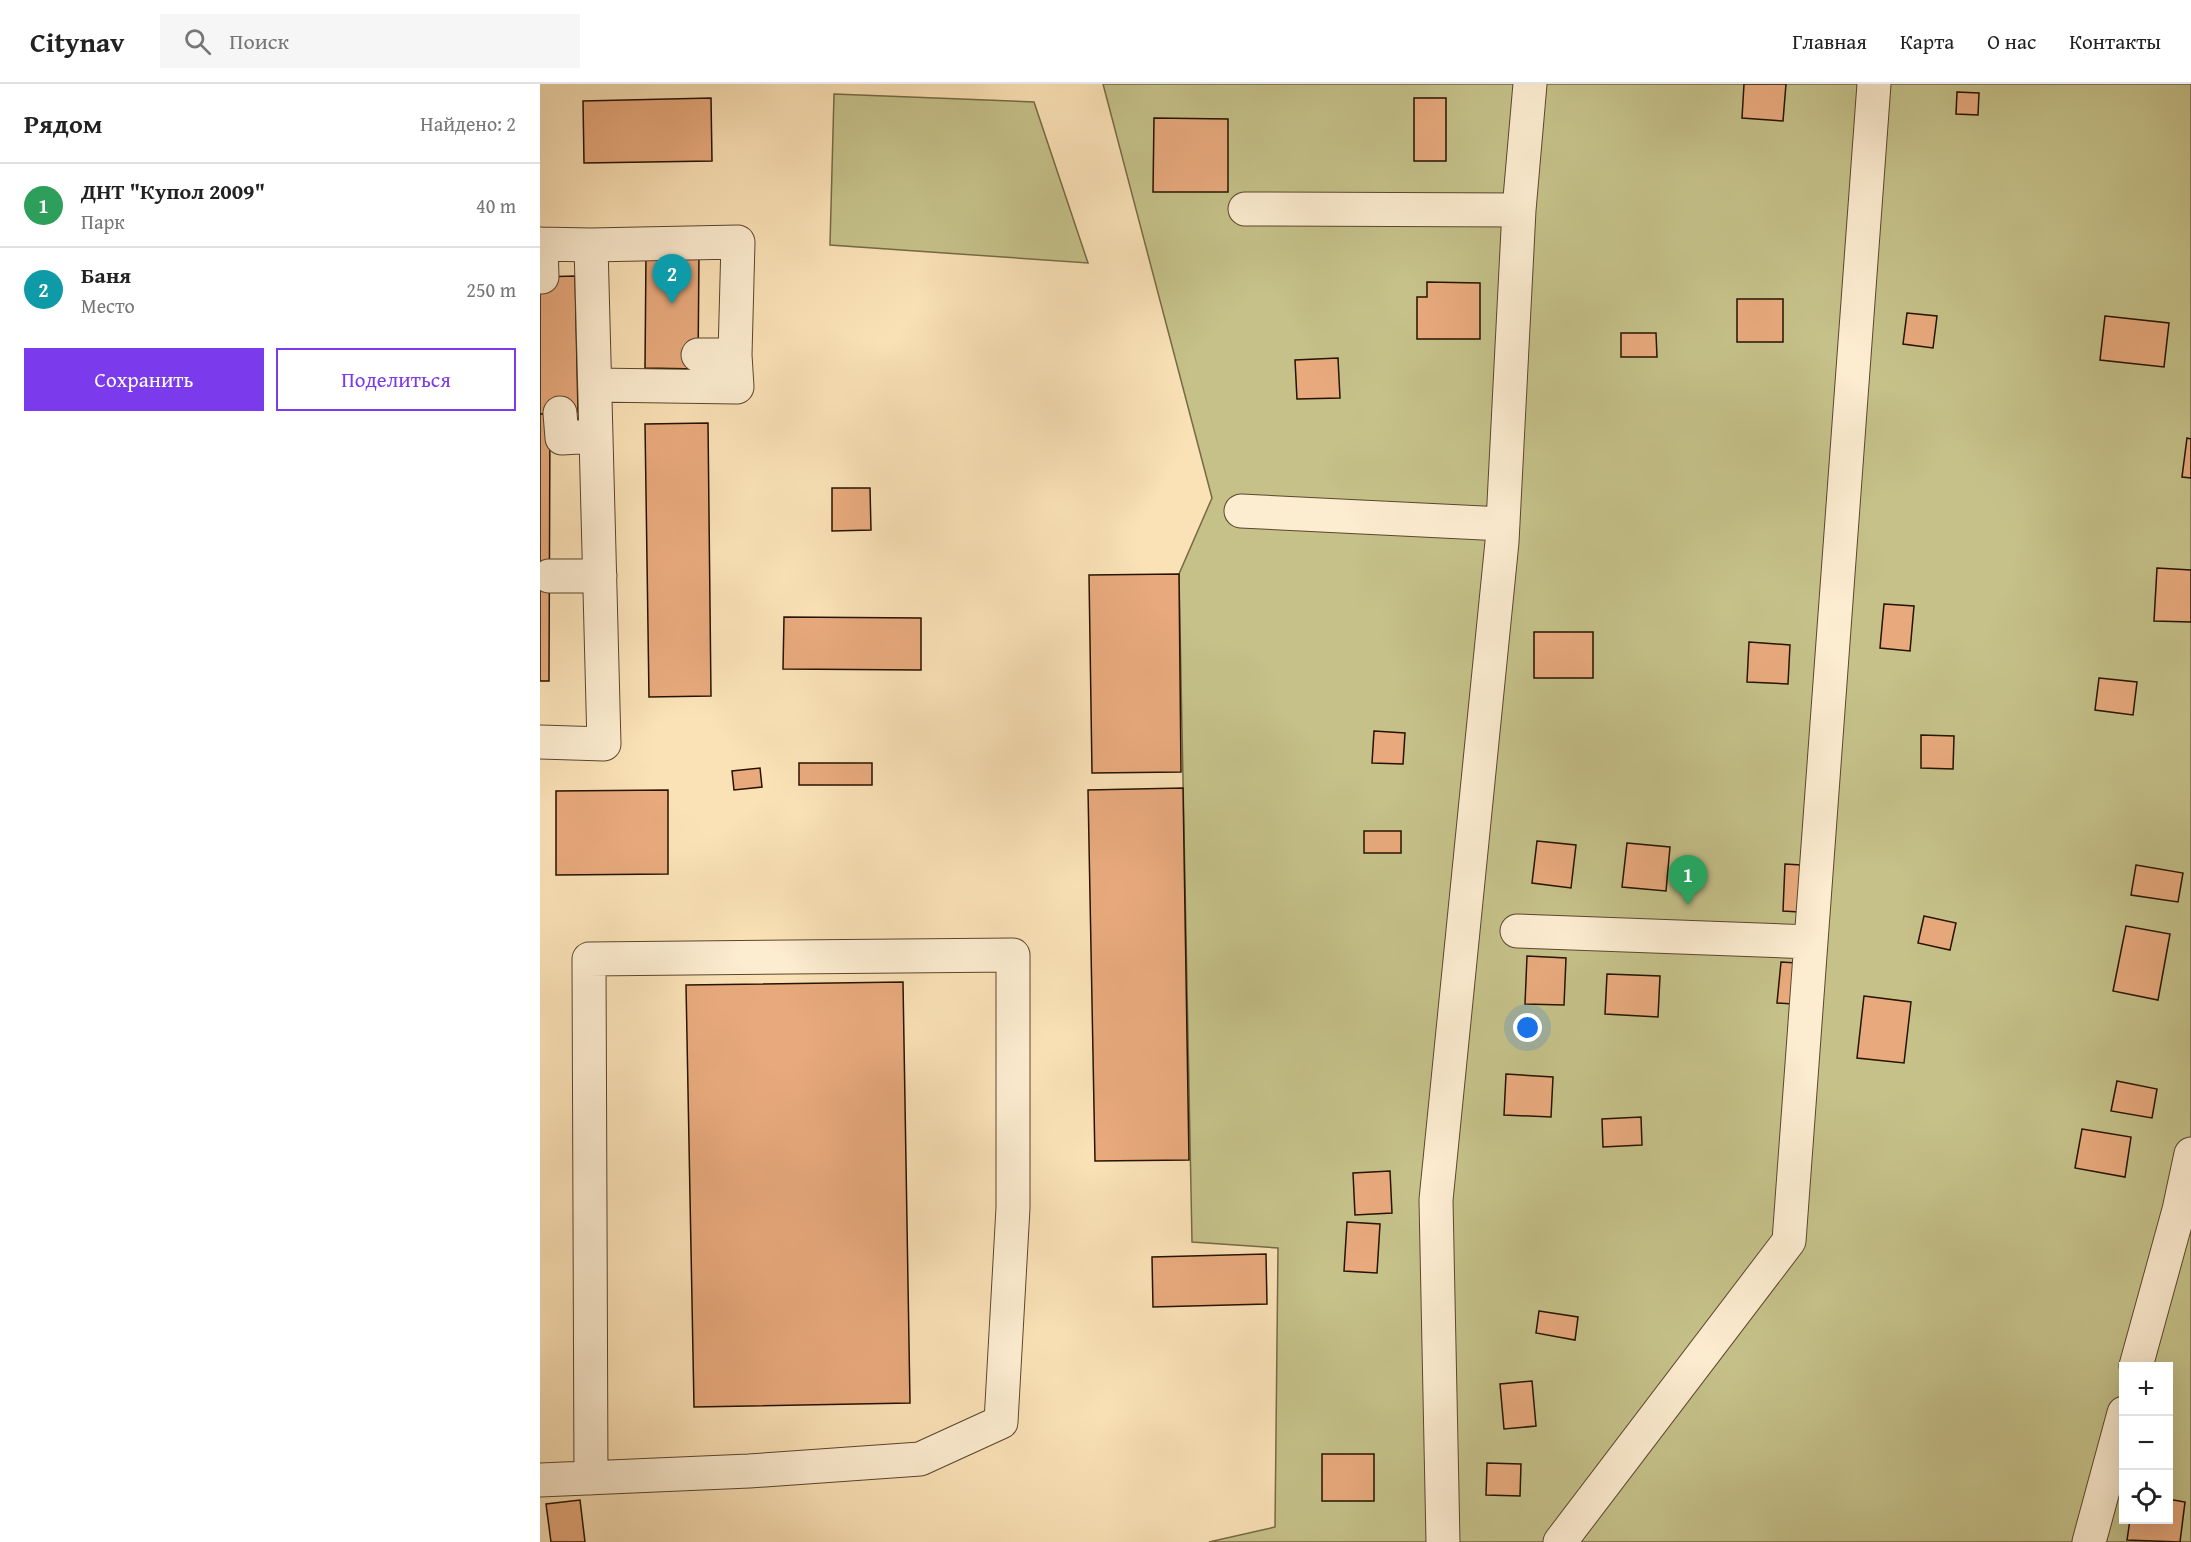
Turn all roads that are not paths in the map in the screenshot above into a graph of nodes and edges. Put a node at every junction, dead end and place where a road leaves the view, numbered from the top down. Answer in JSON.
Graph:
{"nodes":[{"id":1,"x":1530,"y":84,"type":"edge"},
{"id":2,"x":1874,"y":84,"type":"edge"},
{"id":3,"x":1245,"y":209,"type":"dead end"},
{"id":4,"x":1519,"y":210,"type":"junction"},
{"id":5,"x":540,"y":244,"type":"edge"},
{"id":6,"x":591,"y":245,"type":"junction"},
{"id":7,"x":542,"y":277,"type":"dead end"},
{"id":8,"x":698,"y":355,"type":"dead end"},
{"id":9,"x":735,"y":355,"type":"junction"},
{"id":10,"x":594,"y":385,"type":"junction"},
{"id":11,"x":560,"y":413,"type":"dead end"},
{"id":12,"x":596,"y":436,"type":"junction"},
{"id":13,"x":1241,"y":511,"type":"dead end"},
{"id":14,"x":1503,"y":524,"type":"junction"},
{"id":15,"x":549,"y":576,"type":"dead end"},
{"id":16,"x":600,"y":576,"type":"junction"},
{"id":17,"x":540,"y":742,"type":"edge"},
{"id":18,"x":1517,"y":931,"type":"dead end"},
{"id":19,"x":1811,"y":942,"type":"junction"},
{"id":20,"x":2191,"y":1154,"type":"edge"},
{"id":21,"x":2178,"y":1258,"type":"edge"},
{"id":22,"x":2138,"y":1362,"type":"edge"},
{"id":23,"x":2123,"y":1416,"type":"edge"},
{"id":24,"x":591,"y":1478,"type":"junction"},
{"id":25,"x":540,"y":1480,"type":"edge"},
{"id":26,"x":1443,"y":1542,"type":"edge"},
{"id":27,"x":1560,"y":1542,"type":"edge"},
{"id":28,"x":2089,"y":1542,"type":"edge"}],
"edges":[{"from":1,"to":4,"type":"street"},
{"from":2,"to":19,"type":"street"},
{"from":3,"to":4,"type":"street"},
{"from":4,"to":14,"type":"street"},
{"from":5,"to":6,"type":"street"},
{"from":5,"to":7,"type":"street"},
{"from":6,"to":9,"type":"street"},
{"from":6,"to":10,"type":"street"},
{"from":8,"to":9,"type":"street"},
{"from":9,"to":10,"type":"street"},
{"from":10,"to":12,"type":"street"},
{"from":11,"to":12,"type":"street"},
{"from":12,"to":16,"type":"street"},
{"from":13,"to":14,"type":"street"},
{"from":14,"to":26,"type":"street"},
{"from":15,"to":16,"type":"street"},
{"from":16,"to":17,"type":"street"},
{"from":18,"to":19,"type":"street"},
{"from":19,"to":27,"type":"street"},
{"from":20,"to":21,"type":"street"},
{"from":21,"to":22,"type":"street"},
{"from":23,"to":28,"type":"street"},
{"from":24,"to":24,"type":"street"},
{"from":24,"to":25,"type":"street"}]}
